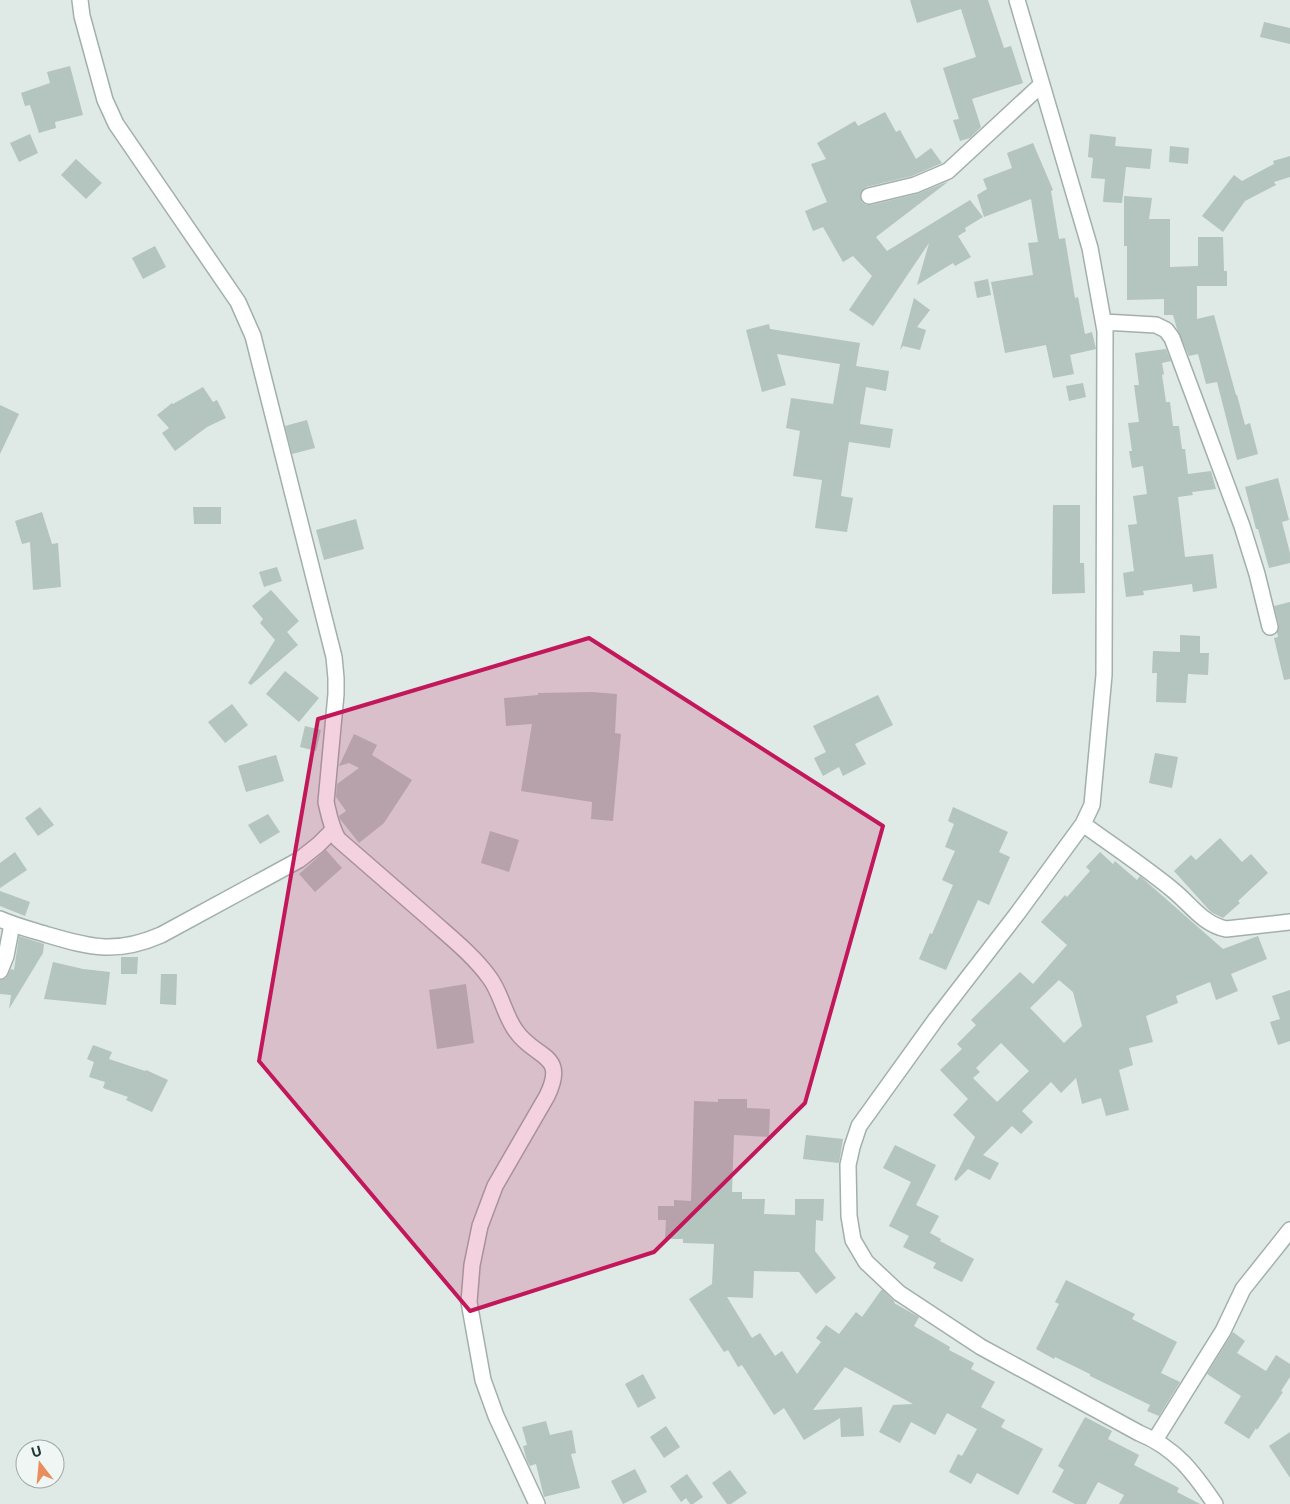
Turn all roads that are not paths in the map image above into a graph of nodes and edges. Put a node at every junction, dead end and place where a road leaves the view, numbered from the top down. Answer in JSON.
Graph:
{"nodes":[{"id":1,"x":80,"y":0,"type":"edge"},
{"id":2,"x":1017,"y":0,"type":"edge"},
{"id":3,"x":1041,"y":85,"type":"junction"},
{"id":4,"x":869,"y":196,"type":"dead end"},
{"id":5,"x":1104,"y":322,"type":"junction"},
{"id":6,"x":1270,"y":626,"type":"dead end"},
{"id":7,"x":1083,"y":824,"type":"junction"},
{"id":8,"x":333,"y":830,"type":"junction"},
{"id":9,"x":6,"y":922,"type":"edge"},
{"id":10,"x":1290,"y":922,"type":"edge"},
{"id":11,"x":0,"y":972,"type":"edge"},
{"id":12,"x":1290,"y":1230,"type":"edge"},
{"id":13,"x":1155,"y":1440,"type":"junction"},
{"id":14,"x":537,"y":1504,"type":"edge"},
{"id":15,"x":1215,"y":1504,"type":"edge"}],
"edges":[{"from":1,"to":8,"type":"street"},
{"from":2,"to":3,"type":"street"},
{"from":3,"to":4,"type":"street"},
{"from":3,"to":5,"type":"street"},
{"from":5,"to":6,"type":"street"},
{"from":5,"to":7,"type":"street"},
{"from":7,"to":10,"type":"street"},
{"from":7,"to":13,"type":"street"},
{"from":8,"to":9,"type":"street"},
{"from":8,"to":14,"type":"street"},
{"from":9,"to":11,"type":"street"},
{"from":12,"to":13,"type":"street"},
{"from":13,"to":15,"type":"street"}]}
